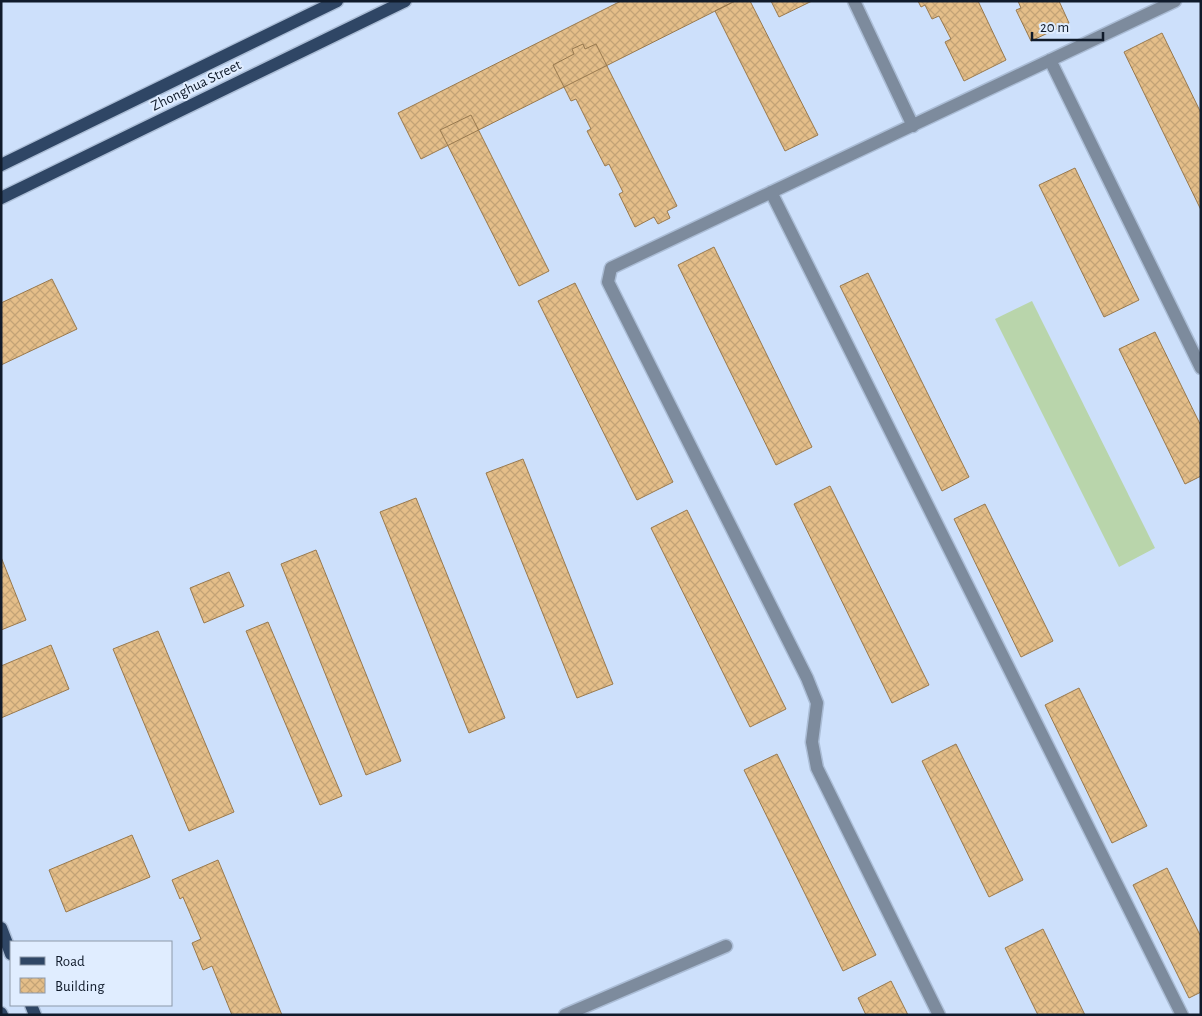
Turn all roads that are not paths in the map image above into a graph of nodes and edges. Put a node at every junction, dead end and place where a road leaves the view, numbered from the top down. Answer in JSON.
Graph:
{"nodes":[{"id":1,"x":337,"y":1,"type":"edge"},
{"id":2,"x":405,"y":1,"type":"edge"},
{"id":3,"x":854,"y":1,"type":"edge"},
{"id":4,"x":1175,"y":1,"type":"edge"},
{"id":5,"x":1050,"y":60,"type":"junction"},
{"id":6,"x":913,"y":126,"type":"junction"},
{"id":7,"x":1,"y":165,"type":"edge"},
{"id":8,"x":771,"y":192,"type":"junction"},
{"id":9,"x":1,"y":198,"type":"edge"},
{"id":10,"x":1201,"y":368,"type":"edge"},
{"id":11,"x":1,"y":928,"type":"edge"},
{"id":12,"x":726,"y":946,"type":"dead end"},
{"id":13,"x":10,"y":951,"type":"edge"},
{"id":14,"x":565,"y":1015,"type":"edge"},
{"id":15,"x":939,"y":1015,"type":"edge"},
{"id":16,"x":1182,"y":1015,"type":"edge"}],
"edges":[{"from":1,"to":7,"type":"main road","name":"Zhonghua Street"},
{"from":2,"to":9,"type":"main road","name":"Zhonghua Street"},
{"from":3,"to":6,"type":"street"},
{"from":4,"to":5,"type":"street"},
{"from":5,"to":6,"type":"street"},
{"from":5,"to":10,"type":"street"},
{"from":6,"to":8,"type":"street"},
{"from":8,"to":15,"type":"street"},
{"from":8,"to":16,"type":"street"},
{"from":11,"to":13,"type":"main road"},
{"from":12,"to":14,"type":"street"}]}
